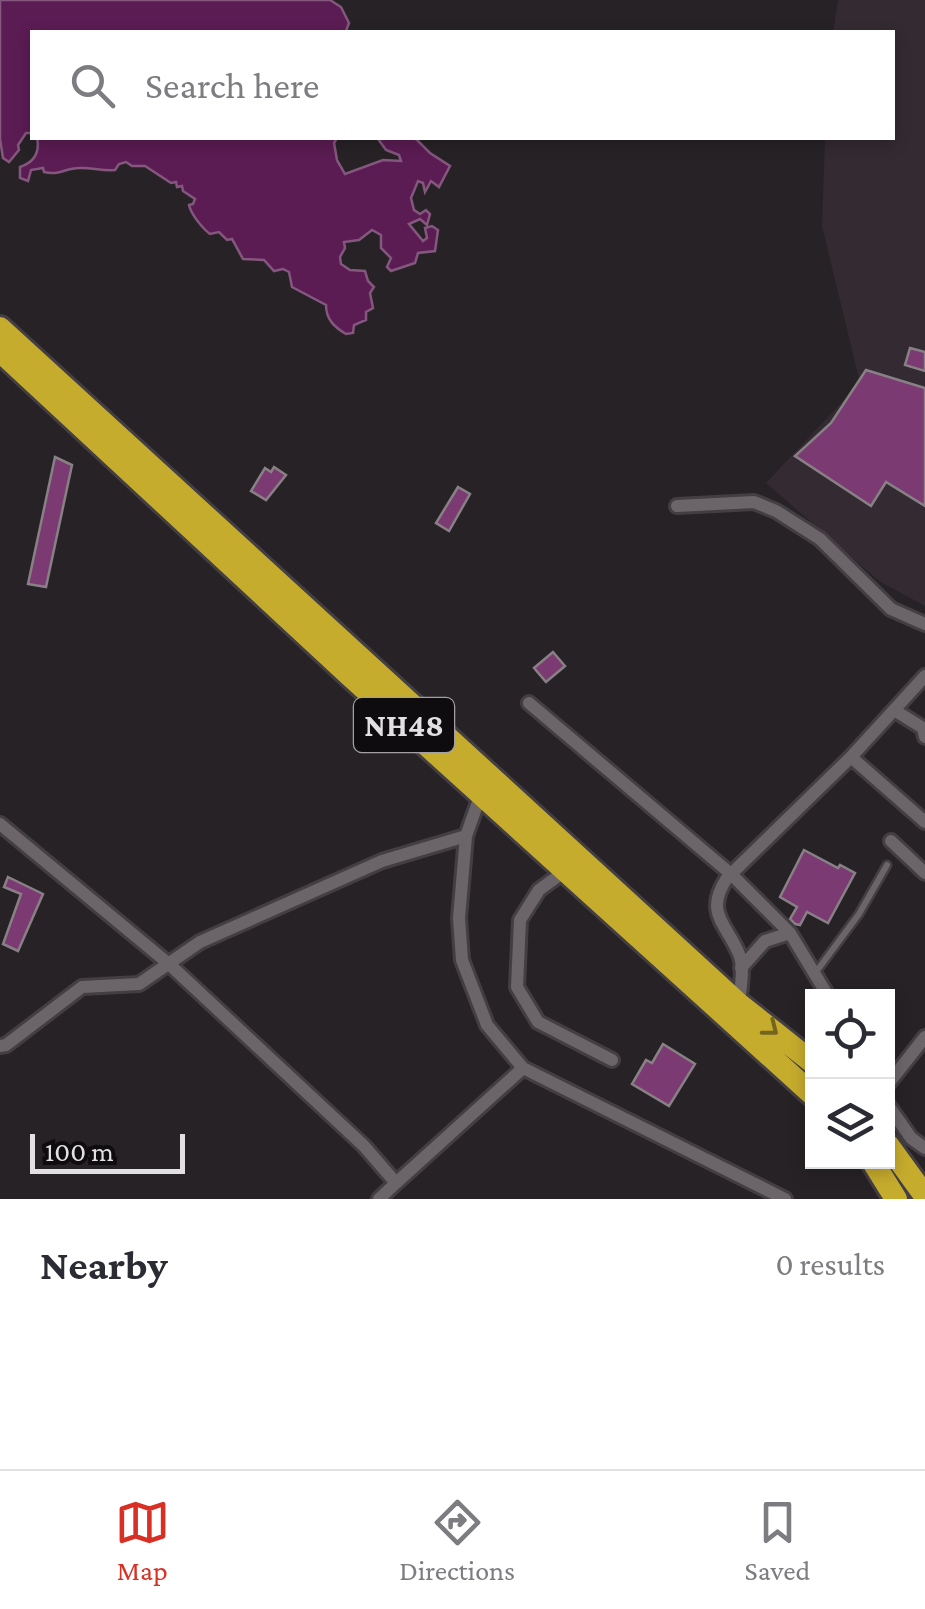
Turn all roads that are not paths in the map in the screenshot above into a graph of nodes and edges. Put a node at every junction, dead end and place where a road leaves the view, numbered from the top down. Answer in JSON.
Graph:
{"nodes":[{"id":1,"x":0,"y":328,"type":"edge"},
{"id":2,"x":0,"y":351,"type":"edge"},
{"id":3,"x":677,"y":506,"type":"dead end"},
{"id":4,"x":925,"y":624,"type":"edge"},
{"id":5,"x":925,"y":676,"type":"edge"},
{"id":6,"x":529,"y":703,"type":"dead end"},
{"id":7,"x":894,"y":710,"type":"junction"},
{"id":8,"x":925,"y":737,"type":"edge"},
{"id":9,"x":851,"y":758,"type":"junction"},
{"id":10,"x":481,"y":794,"type":"junction"},
{"id":11,"x":925,"y":822,"type":"edge"},
{"id":12,"x":0,"y":824,"type":"edge"},
{"id":13,"x":466,"y":836,"type":"junction"},
{"id":14,"x":891,"y":841,"type":"dead end"},
{"id":15,"x":887,"y":865,"type":"dead end"},
{"id":16,"x":566,"y":871,"type":"junction"},
{"id":17,"x":925,"y":873,"type":"edge"},
{"id":18,"x":731,"y":874,"type":"junction"},
{"id":19,"x":790,"y":933,"type":"junction"},
{"id":20,"x":169,"y":964,"type":"junction"},
{"id":21,"x":741,"y":968,"type":"junction"},
{"id":22,"x":815,"y":973,"type":"junction"},
{"id":23,"x":824,"y":989,"type":"edge"},
{"id":24,"x":740,"y":1004,"type":"junction"},
{"id":25,"x":925,"y":1037,"type":"edge"},
{"id":26,"x":0,"y":1046,"type":"edge"},
{"id":27,"x":805,"y":1056,"type":"edge"},
{"id":28,"x":612,"y":1060,"type":"dead end"},
{"id":29,"x":523,"y":1068,"type":"junction"},
{"id":30,"x":892,"y":1079,"type":"edge"},
{"id":31,"x":805,"y":1088,"type":"edge"},
{"id":32,"x":895,"y":1115,"type":"edge"},
{"id":33,"x":925,"y":1151,"type":"edge"},
{"id":34,"x":895,"y":1154,"type":"edge"},
{"id":35,"x":877,"y":1169,"type":"edge"},
{"id":36,"x":909,"y":1173,"type":"junction"},
{"id":37,"x":396,"y":1183,"type":"junction"},
{"id":38,"x":925,"y":1196,"type":"edge"},
{"id":39,"x":379,"y":1199,"type":"edge"},
{"id":40,"x":785,"y":1199,"type":"edge"},
{"id":41,"x":896,"y":1199,"type":"edge"}],
"edges":[{"from":1,"to":24,"type":"highway","number":"NH48"},
{"from":2,"to":10,"type":"highway","number":"NH48"},
{"from":3,"to":4,"type":"street"},
{"from":5,"to":7,"type":"street"},
{"from":6,"to":18,"type":"street"},
{"from":7,"to":8,"type":"street"},
{"from":7,"to":9,"type":"street"},
{"from":9,"to":11,"type":"street"},
{"from":9,"to":18,"type":"street"},
{"from":10,"to":13,"type":"street"},
{"from":10,"to":16,"type":"highway","number":"NH48"},
{"from":12,"to":20,"type":"street"},
{"from":13,"to":20,"type":"street"},
{"from":13,"to":29,"type":"street"},
{"from":14,"to":17,"type":"street"},
{"from":15,"to":22,"type":"lane"},
{"from":16,"to":28,"type":"street"},
{"from":16,"to":31,"type":"highway","number":"NH48"},
{"from":18,"to":19,"type":"street"},
{"from":18,"to":21,"type":"street"},
{"from":19,"to":21,"type":"street"},
{"from":19,"to":22,"type":"street"},
{"from":20,"to":26,"type":"street"},
{"from":20,"to":37,"type":"street"},
{"from":21,"to":24,"type":"street"},
{"from":22,"to":23,"type":"street"},
{"from":24,"to":27,"type":"highway","number":"NH48","one_way":true},
{"from":25,"to":30,"type":"street"},
{"from":29,"to":37,"type":"street"},
{"from":29,"to":40,"type":"street"},
{"from":32,"to":33,"type":"street"},
{"from":33,"to":36,"type":"street"},
{"from":34,"to":36,"type":"highway"},
{"from":35,"to":41,"type":"highway"},
{"from":36,"to":38,"type":"highway"},
{"from":37,"to":39,"type":"street"}]}
